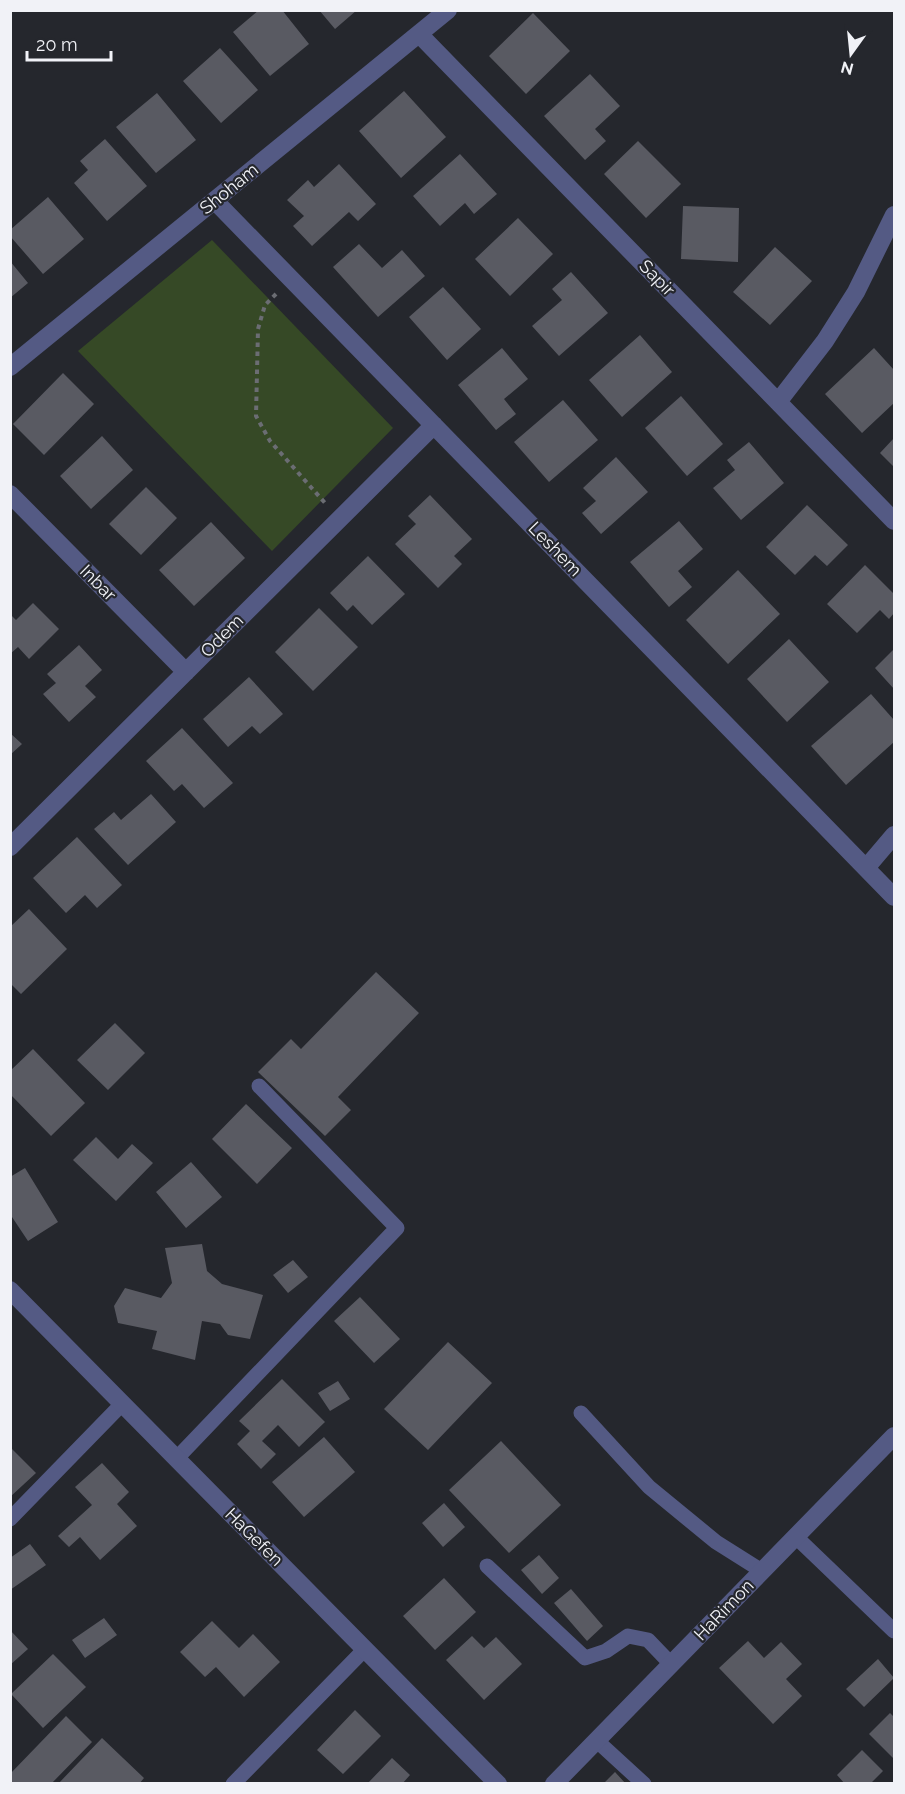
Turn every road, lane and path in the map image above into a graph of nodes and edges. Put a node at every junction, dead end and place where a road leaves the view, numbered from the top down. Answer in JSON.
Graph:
{"nodes":[{"id":1,"x":448,"y":10,"type":"edge"},
{"id":2,"x":419,"y":34,"type":"junction"},
{"id":3,"x":215,"y":201,"type":"junction"},
{"id":4,"x":892,"y":226,"type":"edge"},
{"id":5,"x":291,"y":279,"type":"junction"},
{"id":6,"x":10,"y":367,"type":"edge"},
{"id":7,"x":778,"y":402,"type":"junction"},
{"id":8,"x":434,"y":425,"type":"junction"},
{"id":9,"x":10,"y":494,"type":"edge"},
{"id":10,"x":339,"y":519,"type":"junction"},
{"id":11,"x":894,"y":522,"type":"edge"},
{"id":12,"x":186,"y":672,"type":"junction"},
{"id":13,"x":894,"y":835,"type":"edge"},
{"id":14,"x":10,"y":847,"type":"edge"},
{"id":15,"x":866,"y":868,"type":"junction"},
{"id":16,"x":894,"y":897,"type":"edge"},
{"id":17,"x":259,"y":1086,"type":"dead end"},
{"id":18,"x":10,"y":1290,"type":"edge"},
{"id":19,"x":123,"y":1403,"type":"junction"},
{"id":20,"x":581,"y":1413,"type":"dead end"},
{"id":21,"x":894,"y":1436,"type":"edge"},
{"id":22,"x":177,"y":1458,"type":"junction"},
{"id":23,"x":10,"y":1519,"type":"edge"},
{"id":24,"x":796,"y":1537,"type":"junction"},
{"id":25,"x":487,"y":1566,"type":"dead end"},
{"id":26,"x":762,"y":1571,"type":"junction"},
{"id":27,"x":894,"y":1632,"type":"edge"},
{"id":28,"x":365,"y":1649,"type":"junction"},
{"id":29,"x":671,"y":1664,"type":"junction"},
{"id":30,"x":596,"y":1740,"type":"junction"},
{"id":31,"x":233,"y":1784,"type":"edge"},
{"id":32,"x":498,"y":1784,"type":"edge"},
{"id":33,"x":554,"y":1784,"type":"edge"},
{"id":34,"x":644,"y":1784,"type":"edge"}],
"edges":[{"from":1,"to":2,"type":"street","name":"Shoham"},
{"from":2,"to":3,"type":"street","name":"Shoham"},
{"from":2,"to":7,"type":"street","name":"Sapir"},
{"from":3,"to":5,"type":"street","name":"Leshem"},
{"from":3,"to":6,"type":"street","name":"Shoham"},
{"from":4,"to":7,"type":"street"},
{"from":5,"to":8,"type":"street","name":"Leshem"},
{"from":5,"to":10,"type":"path"},
{"from":7,"to":11,"type":"street","name":"Sapir"},
{"from":8,"to":10,"type":"street","name":"Odem"},
{"from":8,"to":15,"type":"street","name":"Leshem"},
{"from":9,"to":12,"type":"street","name":"Inbar"},
{"from":10,"to":12,"type":"street","name":"Odem"},
{"from":12,"to":14,"type":"street","name":"Odem"},
{"from":13,"to":15,"type":"street"},
{"from":15,"to":16,"type":"street","name":"Leshem"},
{"from":17,"to":22,"type":"lane"},
{"from":18,"to":19,"type":"street","name":"HaGefen"},
{"from":19,"to":22,"type":"street","name":"HaGefen"},
{"from":19,"to":23,"type":"lane"},
{"from":20,"to":26,"type":"lane"},
{"from":21,"to":24,"type":"street","name":"HaRimon"},
{"from":22,"to":28,"type":"street","name":"HaGefen"},
{"from":24,"to":26,"type":"street","name":"HaRimon"},
{"from":24,"to":27,"type":"lane"},
{"from":25,"to":29,"type":"lane"},
{"from":26,"to":29,"type":"street","name":"HaRimon"},
{"from":28,"to":31,"type":"lane"},
{"from":28,"to":32,"type":"street","name":"HaGefen"},
{"from":29,"to":30,"type":"street","name":"HaRimon"},
{"from":30,"to":33,"type":"street","name":"HaRimon"},
{"from":30,"to":34,"type":"lane"}]}
